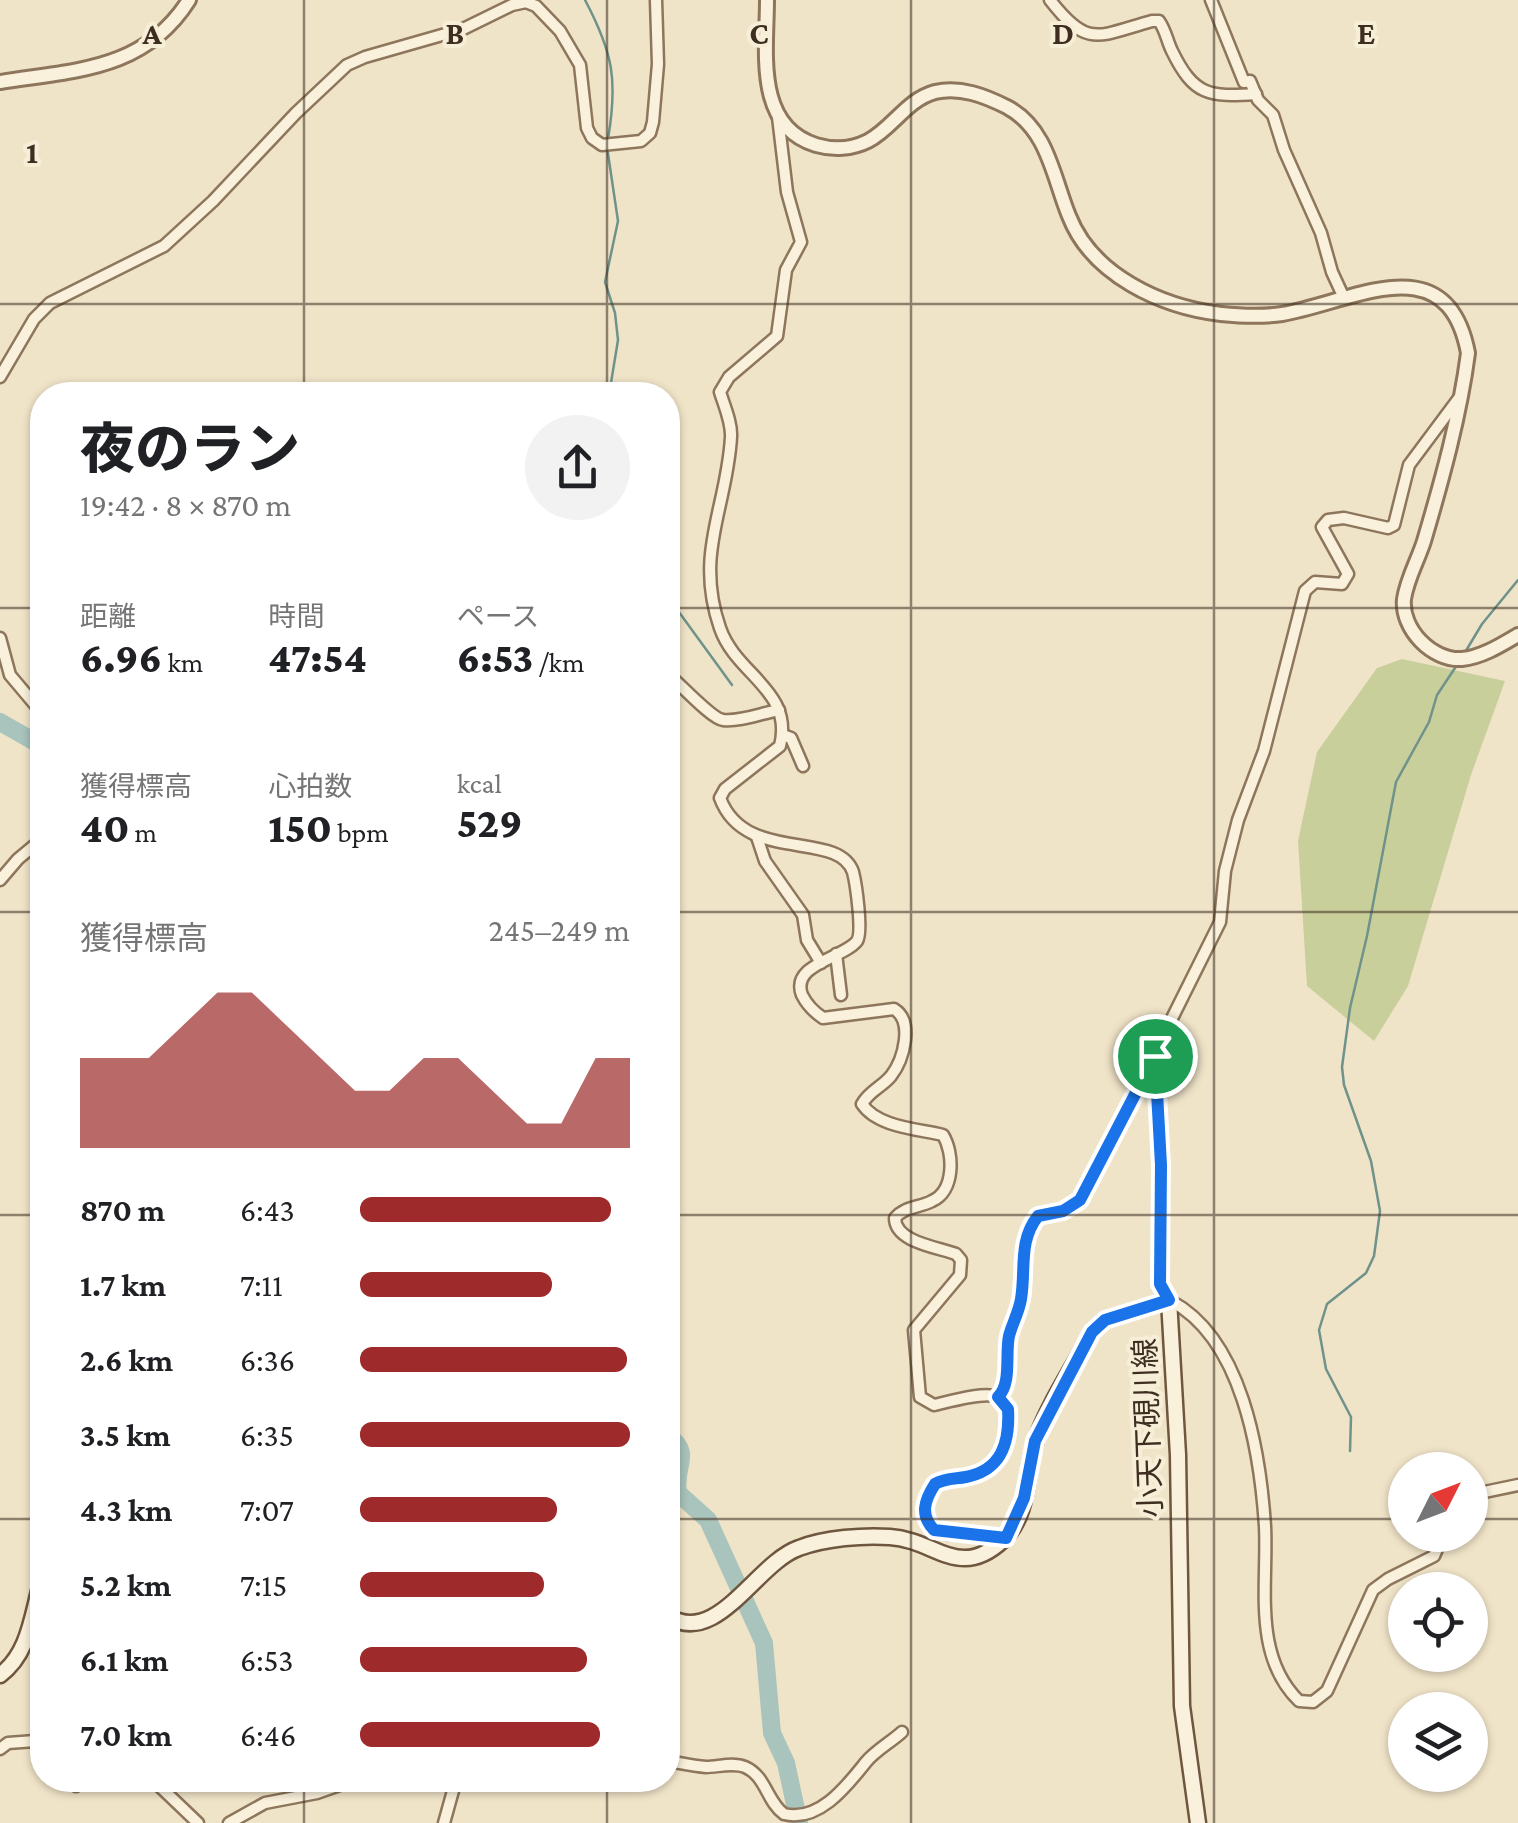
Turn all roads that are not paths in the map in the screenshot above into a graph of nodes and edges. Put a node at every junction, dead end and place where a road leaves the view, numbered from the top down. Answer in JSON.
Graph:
{"nodes":[{"id":1,"x":189,"y":0,"type":"edge"},
{"id":2,"x":656,"y":0,"type":"edge"},
{"id":3,"x":768,"y":0,"type":"edge"},
{"id":4,"x":1050,"y":0,"type":"edge"},
{"id":5,"x":1211,"y":0,"type":"edge"},
{"id":6,"x":0,"y":82,"type":"edge"},
{"id":7,"x":1256,"y":94,"type":"junction"},
{"id":8,"x":778,"y":114,"type":"junction"},
{"id":9,"x":1344,"y":298,"type":"junction"},
{"id":10,"x":0,"y":377,"type":"edge"},
{"id":11,"x":1459,"y":398,"type":"junction"},
{"id":12,"x":1518,"y":635,"type":"edge"},
{"id":13,"x":0,"y":638,"type":"edge"},
{"id":14,"x":680,"y":684,"type":"edge"},
{"id":15,"x":30,"y":699,"type":"edge"},
{"id":16,"x":779,"y":710,"type":"junction"},
{"id":17,"x":783,"y":734,"type":"junction"},
{"id":18,"x":802,"y":766,"type":"dead end"},
{"id":19,"x":757,"y":837,"type":"junction"},
{"id":20,"x":30,"y":849,"type":"edge"},
{"id":21,"x":0,"y":880,"type":"edge"},
{"id":22,"x":836,"y":954,"type":"junction"},
{"id":23,"x":822,"y":963,"type":"junction"},
{"id":24,"x":840,"y":995,"type":"dead end"},
{"id":25,"x":1155,"y":1056,"type":"junction"},
{"id":26,"x":1170,"y":1301,"type":"junction"},
{"id":27,"x":998,"y":1397,"type":"junction"},
{"id":28,"x":1518,"y":1484,"type":"edge"},
{"id":29,"x":1488,"y":1492,"type":"edge"},
{"id":30,"x":1006,"y":1538,"type":"junction"},
{"id":31,"x":1436,"y":1552,"type":"edge"},
{"id":32,"x":680,"y":1622,"type":"edge"},
{"id":33,"x":30,"y":1630,"type":"edge"},
{"id":34,"x":0,"y":1675,"type":"edge"},
{"id":35,"x":902,"y":1732,"type":"dead end"},
{"id":36,"x":30,"y":1742,"type":"edge"},
{"id":37,"x":0,"y":1749,"type":"edge"},
{"id":38,"x":680,"y":1762,"type":"edge"},
{"id":39,"x":166,"y":1792,"type":"edge"},
{"id":40,"x":323,"y":1792,"type":"edge"},
{"id":41,"x":453,"y":1792,"type":"edge"},
{"id":42,"x":198,"y":1823,"type":"edge"},
{"id":43,"x":230,"y":1823,"type":"edge"},
{"id":44,"x":444,"y":1823,"type":"edge"},
{"id":45,"x":1198,"y":1823,"type":"edge"}],
"edges":[{"from":1,"to":6,"type":"street"},
{"from":2,"to":10,"type":"street"},
{"from":3,"to":8,"type":"street"},
{"from":4,"to":7,"type":"street"},
{"from":5,"to":7,"type":"street"},
{"from":7,"to":9,"type":"street"},
{"from":8,"to":9,"type":"street"},
{"from":8,"to":16,"type":"street"},
{"from":9,"to":11,"type":"street"},
{"from":11,"to":12,"type":"street"},
{"from":11,"to":25,"type":"street"},
{"from":13,"to":15,"type":"street"},
{"from":14,"to":16,"type":"street"},
{"from":16,"to":17,"type":"street"},
{"from":17,"to":18,"type":"street"},
{"from":17,"to":19,"type":"street"},
{"from":19,"to":22,"type":"street"},
{"from":19,"to":23,"type":"street"},
{"from":20,"to":21,"type":"street"},
{"from":22,"to":23,"type":"street"},
{"from":22,"to":24,"type":"street"},
{"from":23,"to":27,"type":"street"},
{"from":25,"to":26,"type":"street"},
{"from":25,"to":27,"type":"street"},
{"from":26,"to":30,"type":"main road","name":"小天下硯川線"},
{"from":26,"to":31,"type":"street"},
{"from":26,"to":45,"type":"main road","name":"小天下硯川線"},
{"from":27,"to":30,"type":"street"},
{"from":28,"to":29,"type":"street"},
{"from":30,"to":32,"type":"main road"},
{"from":33,"to":34,"type":"main road"},
{"from":35,"to":38,"type":"street"},
{"from":36,"to":37,"type":"street"},
{"from":39,"to":42,"type":"street"},
{"from":40,"to":43,"type":"street"},
{"from":41,"to":44,"type":"street"}]}
